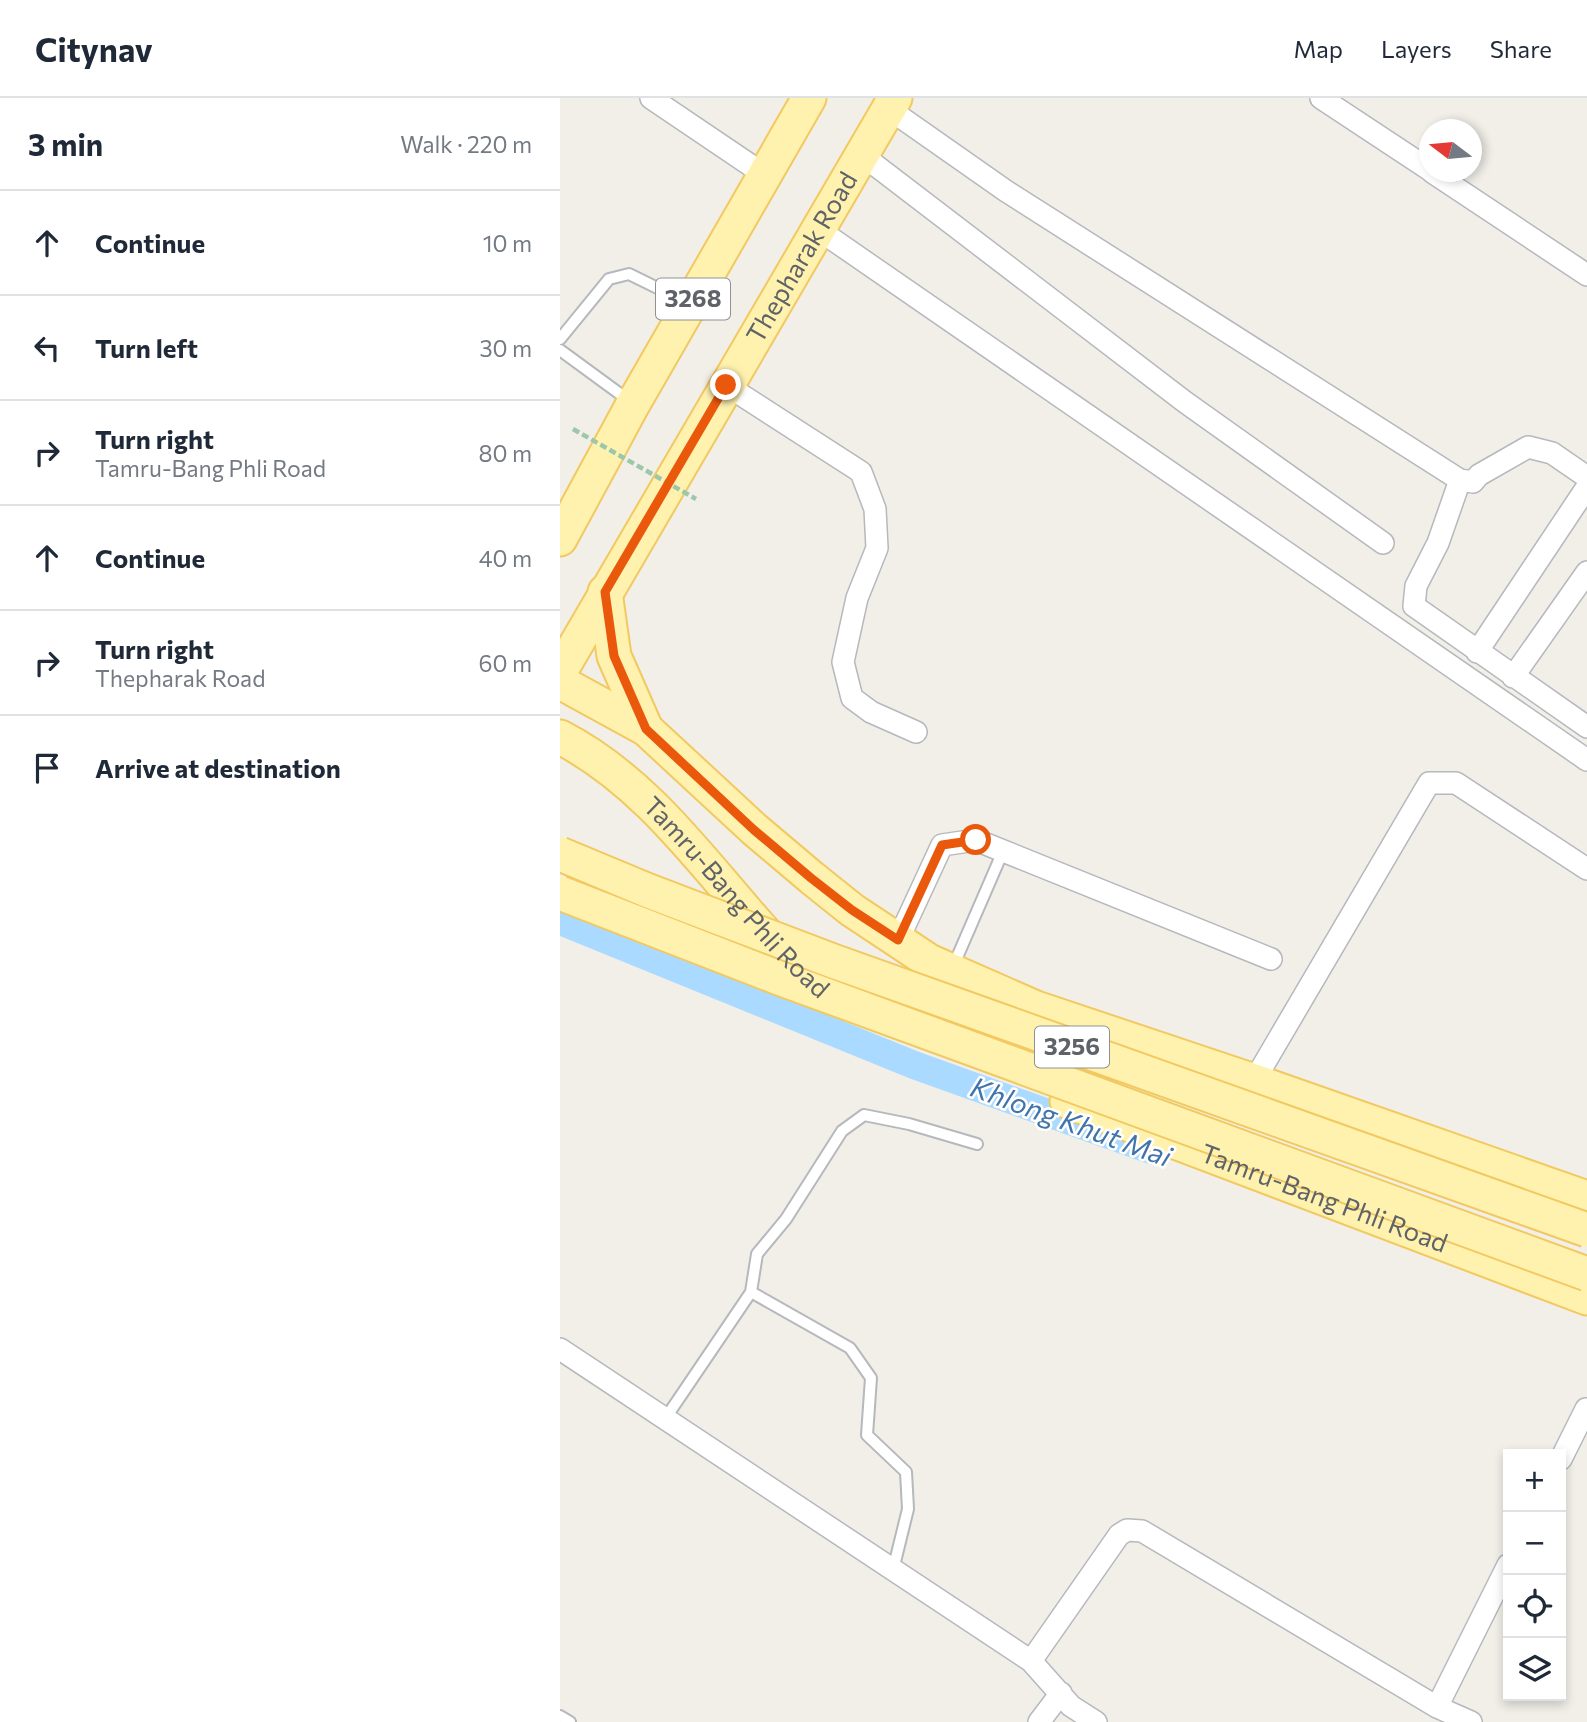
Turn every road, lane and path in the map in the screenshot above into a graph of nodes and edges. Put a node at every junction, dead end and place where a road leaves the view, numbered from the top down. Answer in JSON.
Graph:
{"nodes":[{"id":1,"x":651,"y":98,"type":"edge"},
{"id":2,"x":809,"y":98,"type":"edge"},
{"id":3,"x":1321,"y":98,"type":"edge"},
{"id":4,"x":892,"y":103,"type":"edge"},
{"id":5,"x":862,"y":155,"type":"junction"},
{"id":6,"x":1419,"y":163,"type":"edge"},
{"id":7,"x":765,"y":174,"type":"junction"},
{"id":8,"x":1448,"y":182,"type":"edge"},
{"id":9,"x":819,"y":230,"type":"junction"},
{"id":10,"x":1587,"y":275,"type":"edge"},
{"id":11,"x":690,"y":304,"type":"junction"},
{"id":12,"x":560,"y":340,"type":"edge"},
{"id":13,"x":560,"y":350,"type":"edge"},
{"id":14,"x":726,"y":385,"type":"junction"},
{"id":15,"x":633,"y":404,"type":"junction"},
{"id":16,"x":573,"y":429,"type":"dead end"},
{"id":17,"x":1587,"y":477,"type":"edge"},
{"id":18,"x":1460,"y":480,"type":"junction"},
{"id":19,"x":1587,"y":487,"type":"edge"},
{"id":20,"x":696,"y":499,"type":"dead end"},
{"id":21,"x":571,"y":513,"type":"edge"},
{"id":22,"x":560,"y":539,"type":"edge"},
{"id":23,"x":1383,"y":543,"type":"dead end"},
{"id":24,"x":1587,"y":572,"type":"edge"},
{"id":25,"x":605,"y":592,"type":"junction"},
{"id":26,"x":1477,"y":652,"type":"junction"},
{"id":27,"x":560,"y":673,"type":"edge"},
{"id":28,"x":1513,"y":677,"type":"junction"},
{"id":29,"x":560,"y":682,"type":"edge"},
{"id":30,"x":1587,"y":727,"type":"edge"},
{"id":31,"x":646,"y":729,"type":"junction"},
{"id":32,"x":916,"y":732,"type":"dead end"},
{"id":33,"x":560,"y":737,"type":"edge"},
{"id":34,"x":1587,"y":760,"type":"edge"},
{"id":35,"x":560,"y":762,"type":"edge"},
{"id":36,"x":600,"y":763,"type":"junction"},
{"id":37,"x":1004,"y":849,"type":"junction"},
{"id":38,"x":560,"y":854,"type":"edge"},
{"id":39,"x":1587,"y":869,"type":"edge"},
{"id":40,"x":560,"y":893,"type":"edge"},
{"id":41,"x":898,"y":940,"type":"junction"},
{"id":42,"x":1271,"y":959,"type":"dead end"},
{"id":43,"x":951,"y":971,"type":"junction"},
{"id":44,"x":1254,"y":1081,"type":"junction"},
{"id":45,"x":977,"y":1144,"type":"dead end"},
{"id":46,"x":1587,"y":1198,"type":"edge"},
{"id":47,"x":1587,"y":1230,"type":"edge"},
{"id":48,"x":1587,"y":1274,"type":"edge"},
{"id":49,"x":751,"y":1292,"type":"junction"},
{"id":50,"x":1587,"y":1298,"type":"edge"},
{"id":51,"x":560,"y":1349,"type":"edge"},
{"id":52,"x":1586,"y":1409,"type":"edge"},
{"id":53,"x":665,"y":1419,"type":"junction"},
{"id":54,"x":1566,"y":1449,"type":"edge"},
{"id":55,"x":893,"y":1570,"type":"junction"},
{"id":56,"x":1503,"y":1575,"type":"edge"},
{"id":57,"x":1031,"y":1661,"type":"junction"},
{"id":58,"x":1061,"y":1693,"type":"junction"},
{"id":59,"x":1437,"y":1707,"type":"junction"},
{"id":60,"x":560,"y":1716,"type":"edge"},
{"id":61,"x":570,"y":1722,"type":"edge"},
{"id":62,"x":1039,"y":1722,"type":"edge"},
{"id":63,"x":1096,"y":1722,"type":"edge"},
{"id":64,"x":1471,"y":1722,"type":"edge"}],
"edges":[{"from":1,"to":7,"type":"street"},
{"from":2,"to":7,"type":"main road","number":"3268"},
{"from":3,"to":6,"type":"street"},
{"from":4,"to":5,"type":"main road","name":"Thepharak Road","number":"3268"},
{"from":4,"to":18,"type":"street"},
{"from":5,"to":9,"type":"main road","name":"Thepharak Road","number":"3268"},
{"from":5,"to":23,"type":"street"},
{"from":7,"to":11,"type":"main road","number":"3268"},
{"from":8,"to":10,"type":"street"},
{"from":9,"to":14,"type":"main road","name":"Thepharak Road","number":"3268"},
{"from":9,"to":34,"type":"street"},
{"from":11,"to":12,"type":"lane"},
{"from":11,"to":15,"type":"main road","number":"3268"},
{"from":13,"to":15,"type":"lane"},
{"from":14,"to":25,"type":"main road","name":"Thepharak Road","number":"3268"},
{"from":14,"to":32,"type":"street"},
{"from":15,"to":21,"type":"main road","number":"3268"},
{"from":16,"to":20,"type":"path","bridge":true},
{"from":17,"to":18,"type":"street"},
{"from":18,"to":26,"type":"street"},
{"from":19,"to":26,"type":"street"},
{"from":21,"to":22,"type":"main road","number":"3268"},
{"from":24,"to":28,"type":"street"},
{"from":25,"to":27,"type":"main road","name":"Thepharak Road","number":"3268"},
{"from":25,"to":31,"type":"main road"},
{"from":26,"to":28,"type":"street"},
{"from":28,"to":30,"type":"street"},
{"from":29,"to":31,"type":"main road","name":"Tamru-Bang Phli Road","number":"3256"},
{"from":31,"to":41,"type":"main road","name":"Tamru-Bang Phli Road","number":"3256"},
{"from":33,"to":36,"type":"main road","name":"Tamru-Bang Phli Road","number":"3256"},
{"from":35,"to":36,"type":"main road"},
{"from":36,"to":50,"type":"main road","name":"Tamru-Bang Phli Road","number":"3256","bridge":true},
{"from":37,"to":41,"type":"street"},
{"from":37,"to":42,"type":"street"},
{"from":37,"to":43,"type":"lane"},
{"from":38,"to":47,"type":"main road","number":"3256","bridge":true},
{"from":39,"to":44,"type":"street"},
{"from":40,"to":48,"type":"main road","number":"3256","bridge":true},
{"from":41,"to":43,"type":"main road","name":"Tamru-Bang Phli Road","number":"3256"},
{"from":43,"to":44,"type":"main road","name":"Tamru-Bang Phli Road","number":"3256"},
{"from":44,"to":46,"type":"main road","name":"Tamru-Bang Phli Road","number":"3256"},
{"from":45,"to":49,"type":"lane"},
{"from":49,"to":53,"type":"lane"},
{"from":49,"to":55,"type":"lane"},
{"from":51,"to":53,"type":"street"},
{"from":52,"to":54,"type":"street"},
{"from":53,"to":55,"type":"street"},
{"from":55,"to":57,"type":"street"},
{"from":56,"to":59,"type":"street"},
{"from":57,"to":58,"type":"street"},
{"from":57,"to":59,"type":"street"},
{"from":58,"to":62,"type":"street"},
{"from":58,"to":63,"type":"street"},
{"from":59,"to":64,"type":"street"},
{"from":60,"to":61,"type":"lane"}]}
